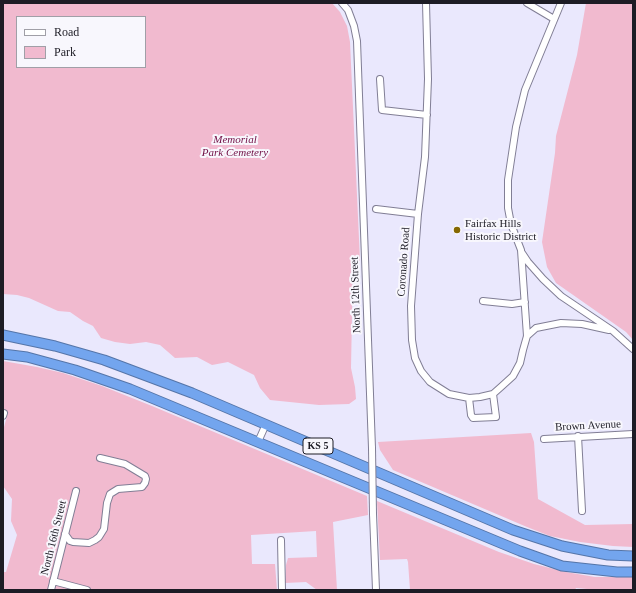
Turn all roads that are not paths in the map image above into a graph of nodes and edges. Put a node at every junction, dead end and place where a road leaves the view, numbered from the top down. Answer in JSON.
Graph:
{"nodes":[{"id":1,"x":342,"y":3,"type":"edge"},
{"id":2,"x":426,"y":3,"type":"edge"},
{"id":3,"x":527,"y":3,"type":"edge"},
{"id":4,"x":561,"y":3,"type":"edge"},
{"id":5,"x":554,"y":19,"type":"junction"},
{"id":6,"x":380,"y":79,"type":"dead end"},
{"id":7,"x":427,"y":116,"type":"junction"},
{"id":8,"x":376,"y":209,"type":"dead end"},
{"id":9,"x":418,"y":214,"type":"junction"},
{"id":10,"x":521,"y":250,"type":"junction"},
{"id":11,"x":483,"y":301,"type":"dead end"},
{"id":12,"x":525,"y":302,"type":"junction"},
{"id":13,"x":613,"y":330,"type":"junction"},
{"id":14,"x":3,"y":334,"type":"edge"},
{"id":15,"x":527,"y":336,"type":"junction"},
{"id":16,"x":633,"y":349,"type":"edge"},
{"id":17,"x":3,"y":354,"type":"edge"},
{"id":18,"x":493,"y":394,"type":"junction"},
{"id":19,"x":469,"y":398,"type":"junction"},
{"id":20,"x":266,"y":424,"type":"junction"},
{"id":21,"x":633,"y":434,"type":"edge"},
{"id":22,"x":578,"y":436,"type":"junction"},
{"id":23,"x":544,"y":439,"type":"dead end"},
{"id":24,"x":258,"y":442,"type":"junction"},
{"id":25,"x":100,"y":458,"type":"dead end"},
{"id":26,"x":76,"y":491,"type":"dead end"},
{"id":27,"x":582,"y":511,"type":"dead end"},
{"id":28,"x":65,"y":534,"type":"junction"},
{"id":29,"x":281,"y":540,"type":"dead end"},
{"id":30,"x":633,"y":556,"type":"edge"},
{"id":31,"x":633,"y":572,"type":"edge"},
{"id":32,"x":53,"y":582,"type":"junction"},
{"id":33,"x":51,"y":590,"type":"edge"},
{"id":34,"x":87,"y":590,"type":"edge"},
{"id":35,"x":282,"y":590,"type":"edge"},
{"id":36,"x":376,"y":590,"type":"edge"}],
"edges":[{"from":1,"to":36,"type":"street","name":"North 12th Street","bridge":true},
{"from":2,"to":7,"type":"street","name":"Coronado Road"},
{"from":3,"to":5,"type":"street"},
{"from":4,"to":5,"type":"street"},
{"from":5,"to":10,"type":"street"},
{"from":6,"to":7,"type":"street"},
{"from":7,"to":9,"type":"street","name":"Coronado Road"},
{"from":8,"to":9,"type":"street"},
{"from":9,"to":19,"type":"street","name":"Coronado Road"},
{"from":10,"to":12,"type":"street"},
{"from":10,"to":13,"type":"street"},
{"from":11,"to":12,"type":"street"},
{"from":12,"to":15,"type":"street"},
{"from":13,"to":15,"type":"street"},
{"from":13,"to":16,"type":"street"},
{"from":14,"to":20,"type":"highway","number":"KS 5"},
{"from":15,"to":18,"type":"street"},
{"from":17,"to":24,"type":"highway","number":"KS 5"},
{"from":18,"to":19,"type":"street","name":"Coronado Road"},
{"from":18,"to":19,"type":"street"},
{"from":20,"to":24,"type":"street"},
{"from":20,"to":30,"type":"highway","number":"KS 5"},
{"from":21,"to":22,"type":"street","name":"Brown Avenue"},
{"from":22,"to":23,"type":"street","name":"Brown Avenue"},
{"from":22,"to":27,"type":"street"},
{"from":24,"to":31,"type":"highway","number":"KS 5"},
{"from":25,"to":28,"type":"street"},
{"from":26,"to":28,"type":"street","name":"North 16th Street"},
{"from":28,"to":32,"type":"street","name":"North 16th Street"},
{"from":29,"to":35,"type":"street"},
{"from":32,"to":33,"type":"street","name":"North 16th Street"},
{"from":32,"to":34,"type":"street"}]}
